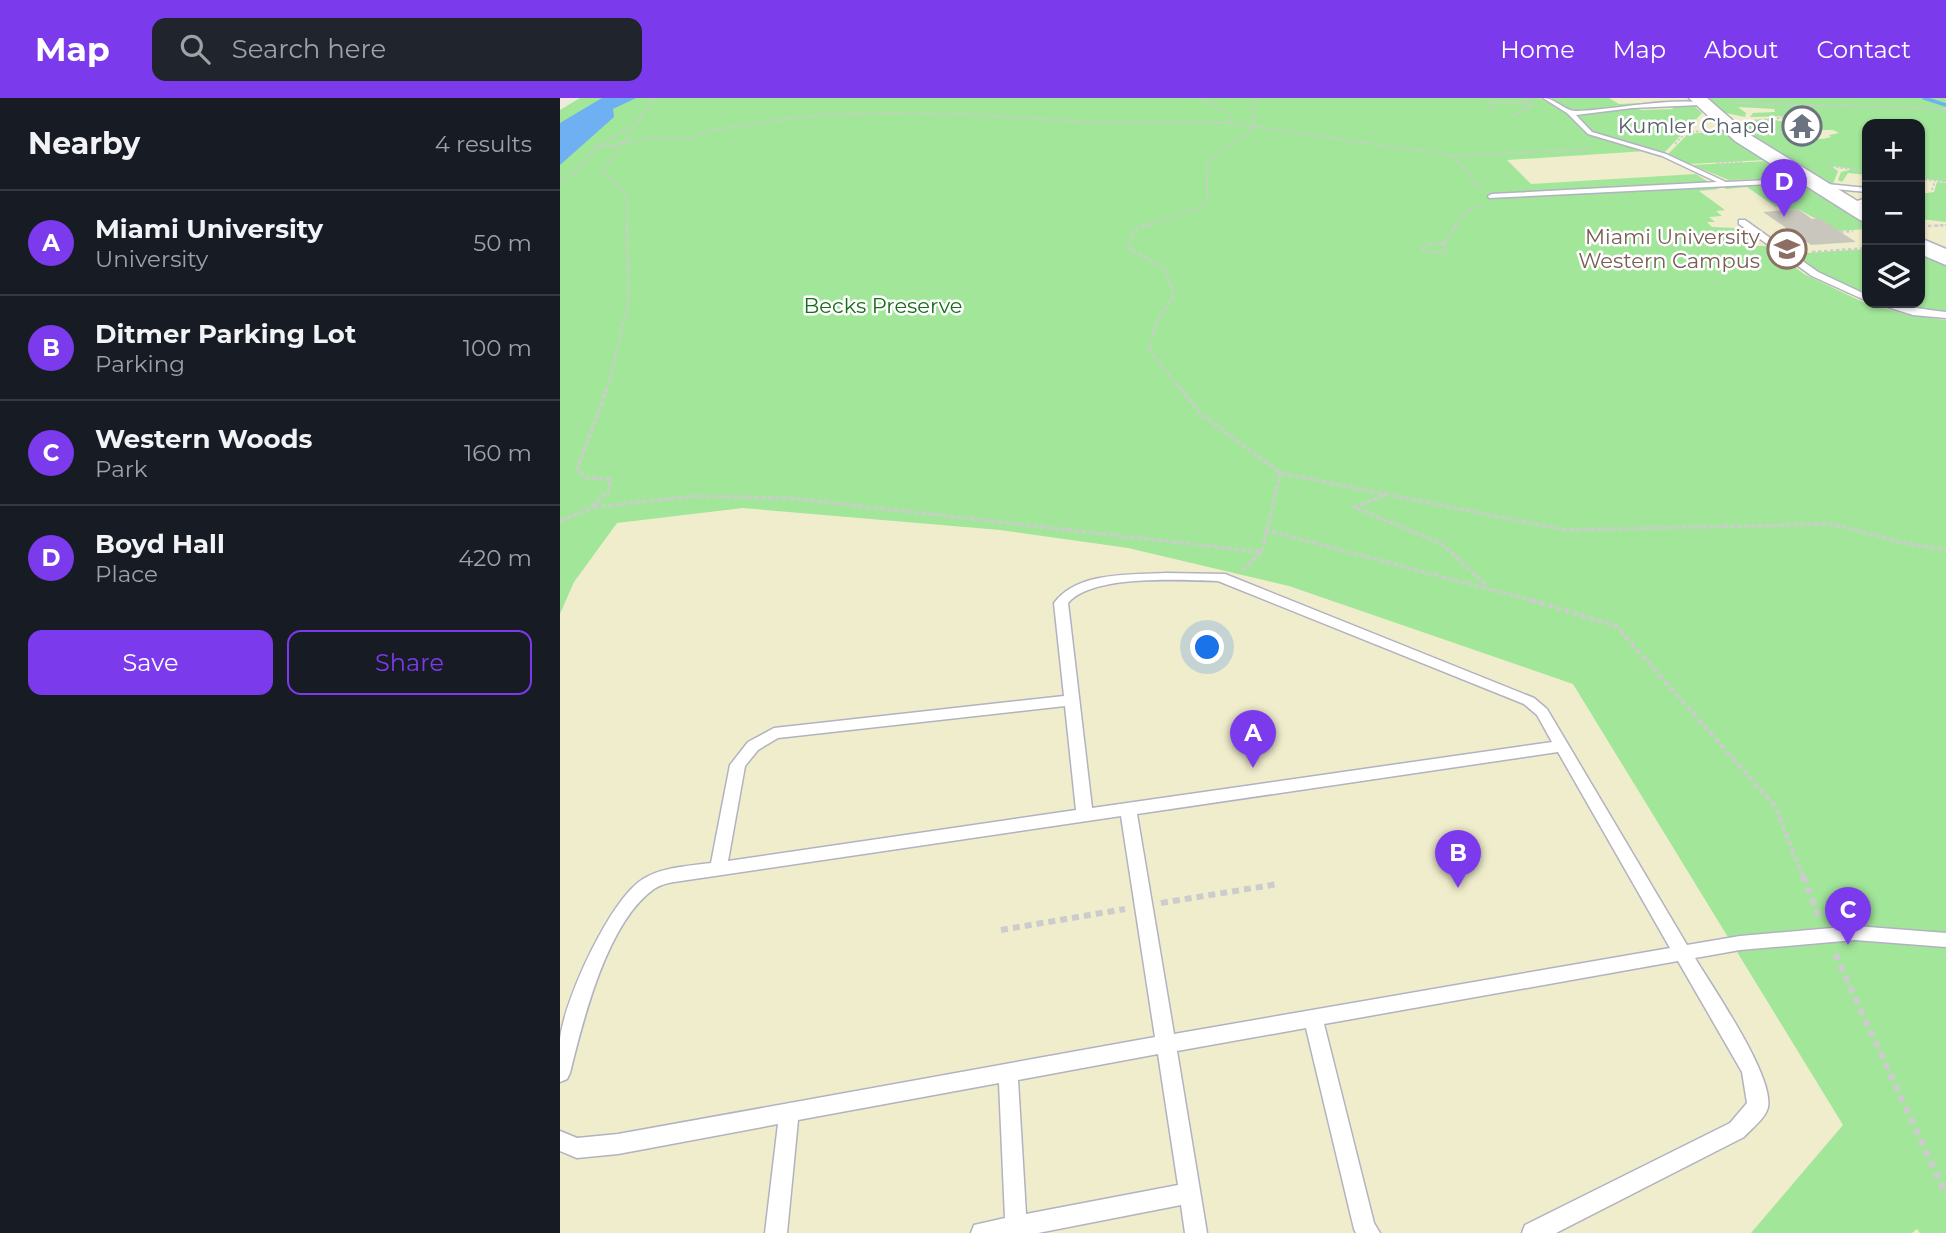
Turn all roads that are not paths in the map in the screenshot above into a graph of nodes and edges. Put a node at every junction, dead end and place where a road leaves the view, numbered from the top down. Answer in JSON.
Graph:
{"nodes":[{"id":1,"x":1546,"y":98,"type":"edge"},
{"id":2,"x":1700,"y":105,"type":"edge"},
{"id":3,"x":1572,"y":114,"type":"junction"},
{"id":4,"x":1809,"y":184,"type":"junction"},
{"id":5,"x":1721,"y":185,"type":"junction"},
{"id":6,"x":1862,"y":189,"type":"edge"},
{"id":7,"x":1492,"y":196,"type":"road end"},
{"id":8,"x":1858,"y":203,"type":"edge"},
{"id":9,"x":1742,"y":222,"type":"dead end"},
{"id":10,"x":1925,"y":248,"type":"edge"},
{"id":11,"x":1946,"y":258,"type":"edge"},
{"id":12,"x":1862,"y":296,"type":"edge"},
{"id":13,"x":1898,"y":308,"type":"edge"},
{"id":14,"x":1946,"y":315,"type":"edge"},
{"id":15,"x":1072,"y":700,"type":"junction"},
{"id":16,"x":1561,"y":746,"type":"junction"},
{"id":17,"x":1128,"y":808,"type":"junction"},
{"id":18,"x":1085,"y":815,"type":"junction"},
{"id":19,"x":718,"y":868,"type":"junction"},
{"id":20,"x":1946,"y":940,"type":"edge"},
{"id":21,"x":1684,"y":952,"type":"junction"},
{"id":22,"x":1313,"y":1018,"type":"junction"},
{"id":23,"x":1165,"y":1044,"type":"junction"},
{"id":24,"x":1008,"y":1072,"type":"junction"},
{"id":25,"x":560,"y":1073,"type":"edge"},
{"id":26,"x":789,"y":1113,"type":"junction"},
{"id":27,"x":560,"y":1141,"type":"edge"},
{"id":28,"x":1189,"y":1194,"type":"junction"},
{"id":29,"x":1016,"y":1227,"type":"junction"},
{"id":30,"x":776,"y":1233,"type":"edge"},
{"id":31,"x":982,"y":1233,"type":"edge"},
{"id":32,"x":1196,"y":1233,"type":"edge"},
{"id":33,"x":1369,"y":1233,"type":"edge"},
{"id":34,"x":1533,"y":1233,"type":"edge"}],
"edges":[{"from":1,"to":3,"type":"lane"},
{"from":2,"to":3,"type":"lane"},
{"from":2,"to":4,"type":"street"},
{"from":3,"to":5,"type":"lane"},
{"from":4,"to":5,"type":"lane"},
{"from":4,"to":6,"type":"lane"},
{"from":4,"to":8,"type":"street"},
{"from":5,"to":7,"type":"lane"},
{"from":9,"to":12,"type":"lane"},
{"from":10,"to":11,"type":"street"},
{"from":13,"to":14,"type":"lane"},
{"from":15,"to":16,"type":"lane"},
{"from":15,"to":18,"type":"lane"},
{"from":15,"to":19,"type":"lane"},
{"from":16,"to":17,"type":"lane"},
{"from":16,"to":21,"type":"lane"},
{"from":17,"to":18,"type":"lane"},
{"from":17,"to":23,"type":"lane"},
{"from":18,"to":19,"type":"lane"},
{"from":19,"to":25,"type":"lane"},
{"from":20,"to":21,"type":"lane"},
{"from":21,"to":22,"type":"lane"},
{"from":21,"to":34,"type":"lane"},
{"from":22,"to":23,"type":"lane"},
{"from":22,"to":33,"type":"lane"},
{"from":23,"to":24,"type":"lane"},
{"from":23,"to":28,"type":"lane"},
{"from":24,"to":26,"type":"lane"},
{"from":24,"to":29,"type":"lane"},
{"from":26,"to":27,"type":"lane"},
{"from":26,"to":30,"type":"lane"},
{"from":28,"to":29,"type":"lane"},
{"from":28,"to":32,"type":"lane"},
{"from":29,"to":31,"type":"lane"}]}
